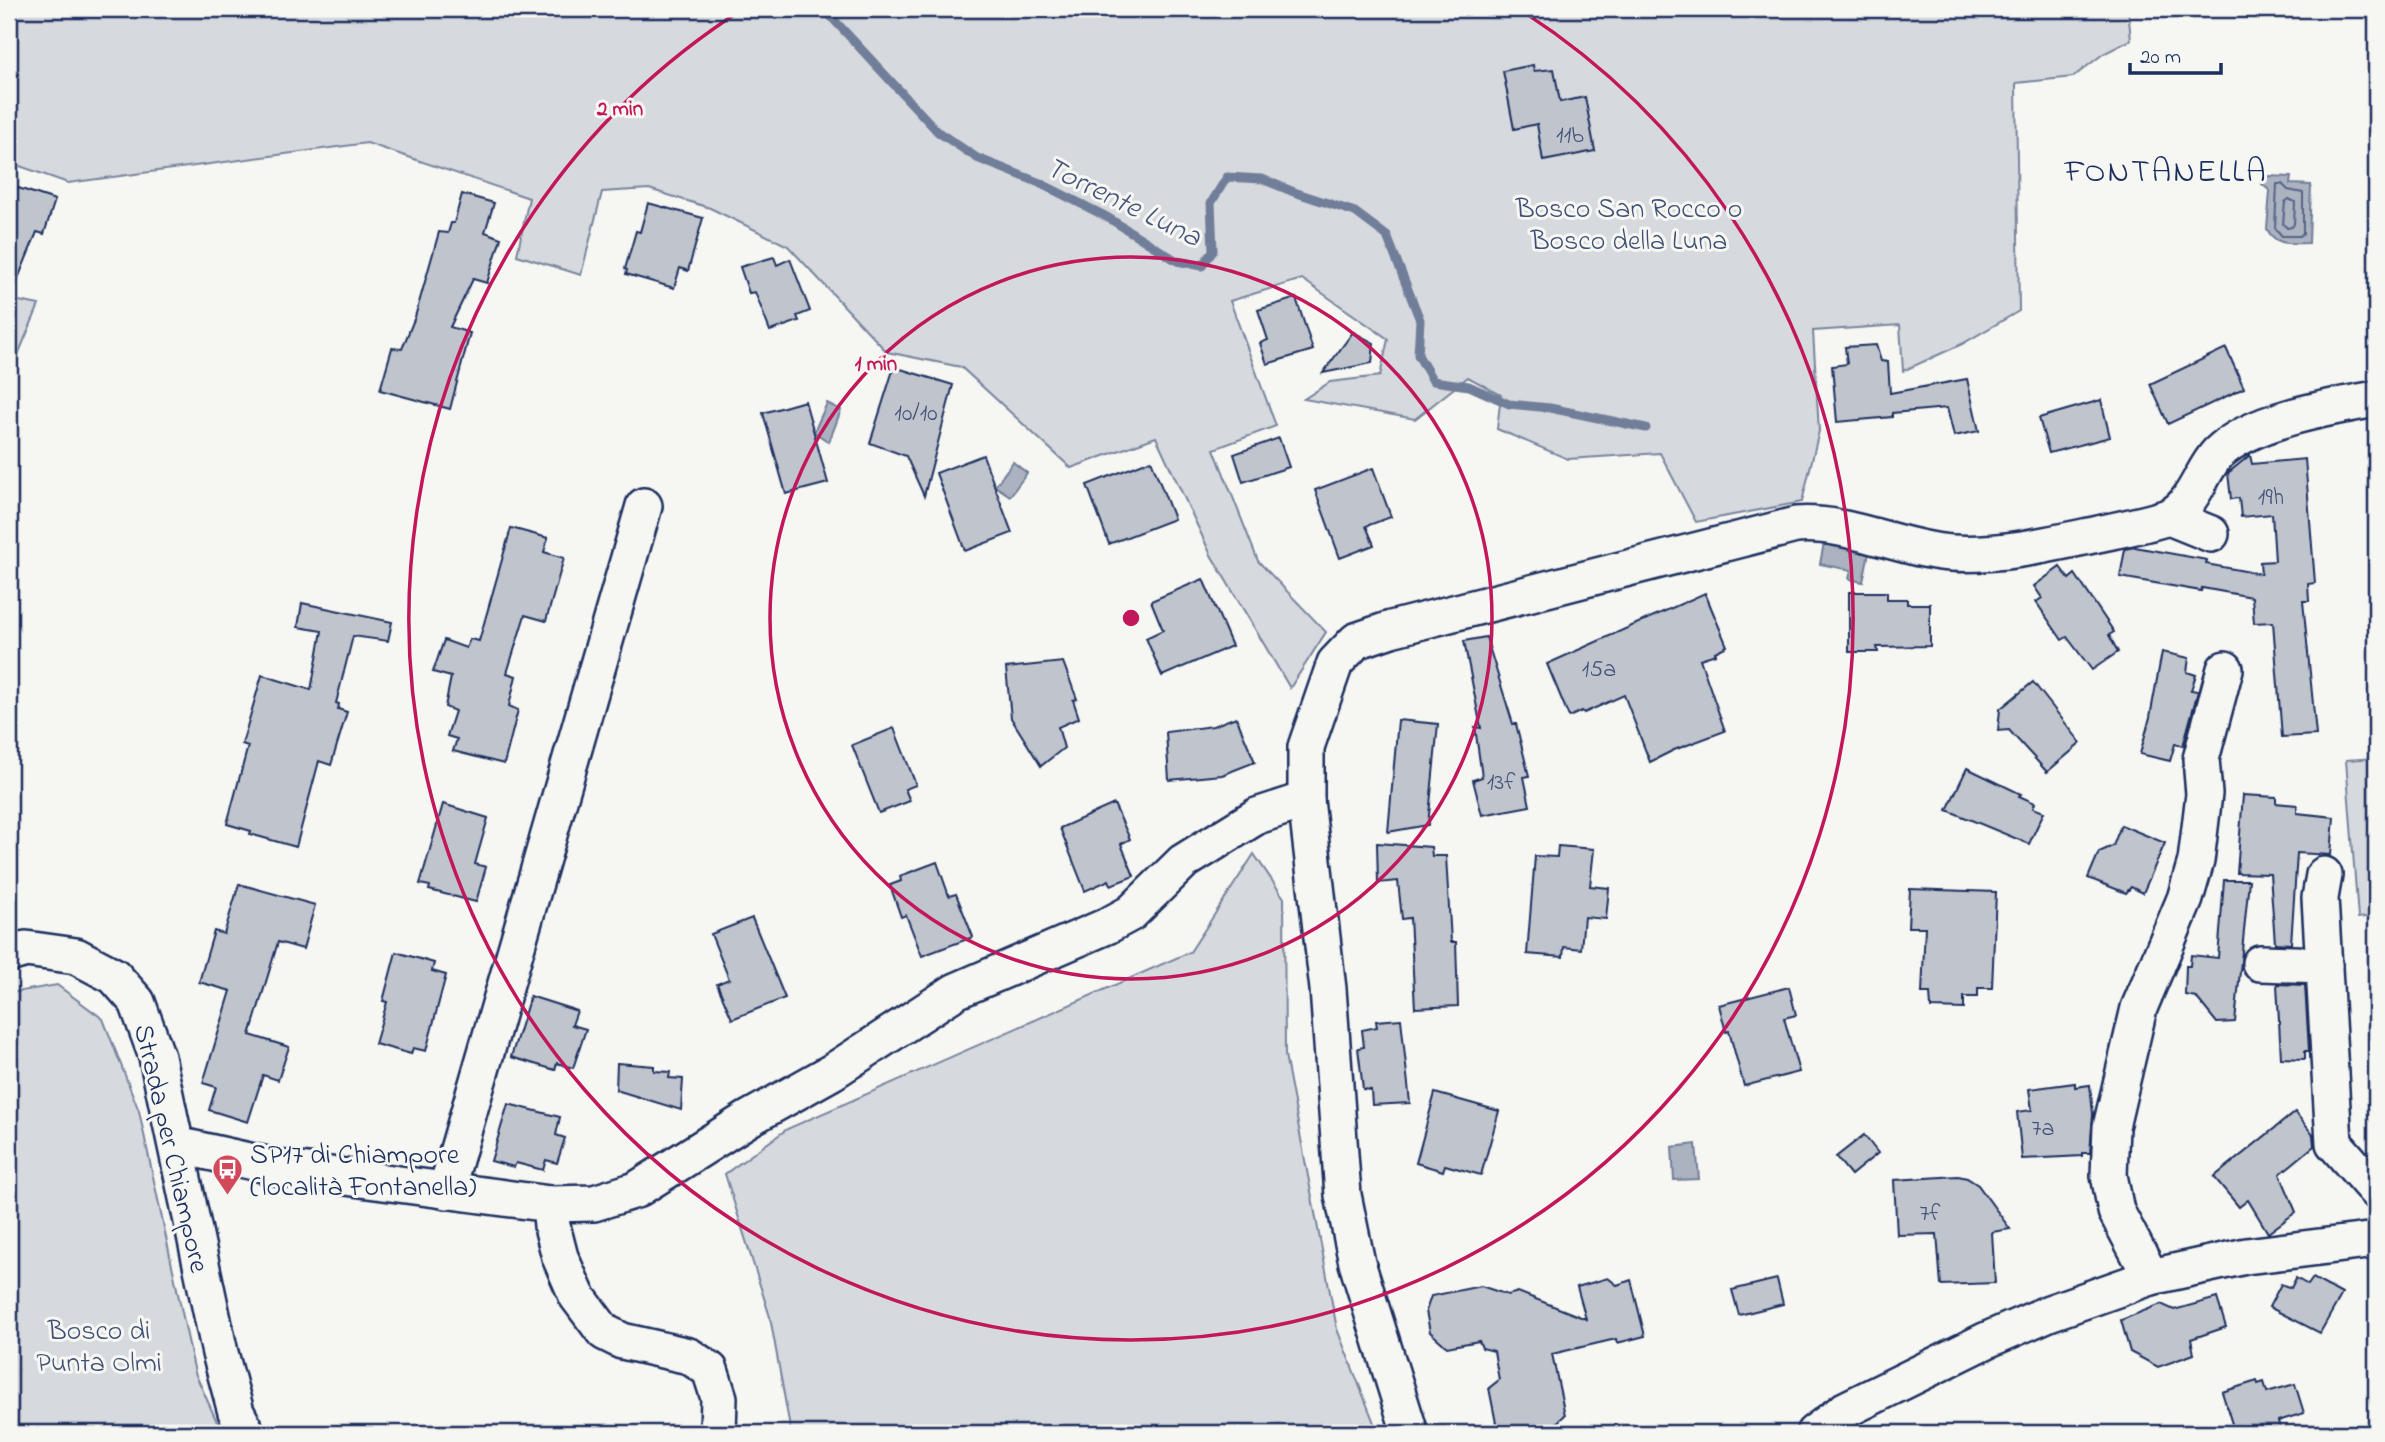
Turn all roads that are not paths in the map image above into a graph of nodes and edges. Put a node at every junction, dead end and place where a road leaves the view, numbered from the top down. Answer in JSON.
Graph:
{"nodes":[{"id":1,"x":2376,"y":399,"type":"edge"},
{"id":2,"x":644,"y":506,"type":"dead end"},
{"id":3,"x":2169,"y":516,"type":"junction"},
{"id":4,"x":2211,"y":534,"type":"dead end"},
{"id":5,"x":2225,"y":668,"type":"dead end"},
{"id":6,"x":1306,"y":800,"type":"junction"},
{"id":7,"x":2324,"y":875,"type":"dead end"},
{"id":8,"x":9,"y":954,"type":"edge"},
{"id":9,"x":2260,"y":963,"type":"dead end"},
{"id":10,"x":2324,"y":965,"type":"junction"},
{"id":11,"x":177,"y":1145,"type":"junction"},
{"id":12,"x":446,"y":1191,"type":"junction"},
{"id":13,"x":2376,"y":1191,"type":"edge"},
{"id":14,"x":550,"y":1204,"type":"junction"},
{"id":15,"x":2376,"y":1240,"type":"edge"},
{"id":16,"x":2151,"y":1277,"type":"junction"},
{"id":17,"x":247,"y":1433,"type":"edge"},
{"id":18,"x":718,"y":1433,"type":"edge"},
{"id":19,"x":1410,"y":1433,"type":"edge"},
{"id":20,"x":1814,"y":1433,"type":"edge"}],
"edges":[{"from":1,"to":3,"type":"street"},
{"from":2,"to":12,"type":"street"},
{"from":3,"to":4,"type":"street"},
{"from":3,"to":6,"type":"street"},
{"from":5,"to":16,"type":"street"},
{"from":6,"to":14,"type":"street"},
{"from":6,"to":19,"type":"street"},
{"from":7,"to":10,"type":"street"},
{"from":8,"to":11,"type":"street","name":"Strada per Chiampore"},
{"from":9,"to":10,"type":"street"},
{"from":10,"to":13,"type":"street"},
{"from":11,"to":12,"type":"street"},
{"from":11,"to":17,"type":"street","name":"Strada per Chiampore"},
{"from":12,"to":14,"type":"street"},
{"from":14,"to":18,"type":"street"},
{"from":15,"to":16,"type":"street"},
{"from":16,"to":20,"type":"street"}]}
